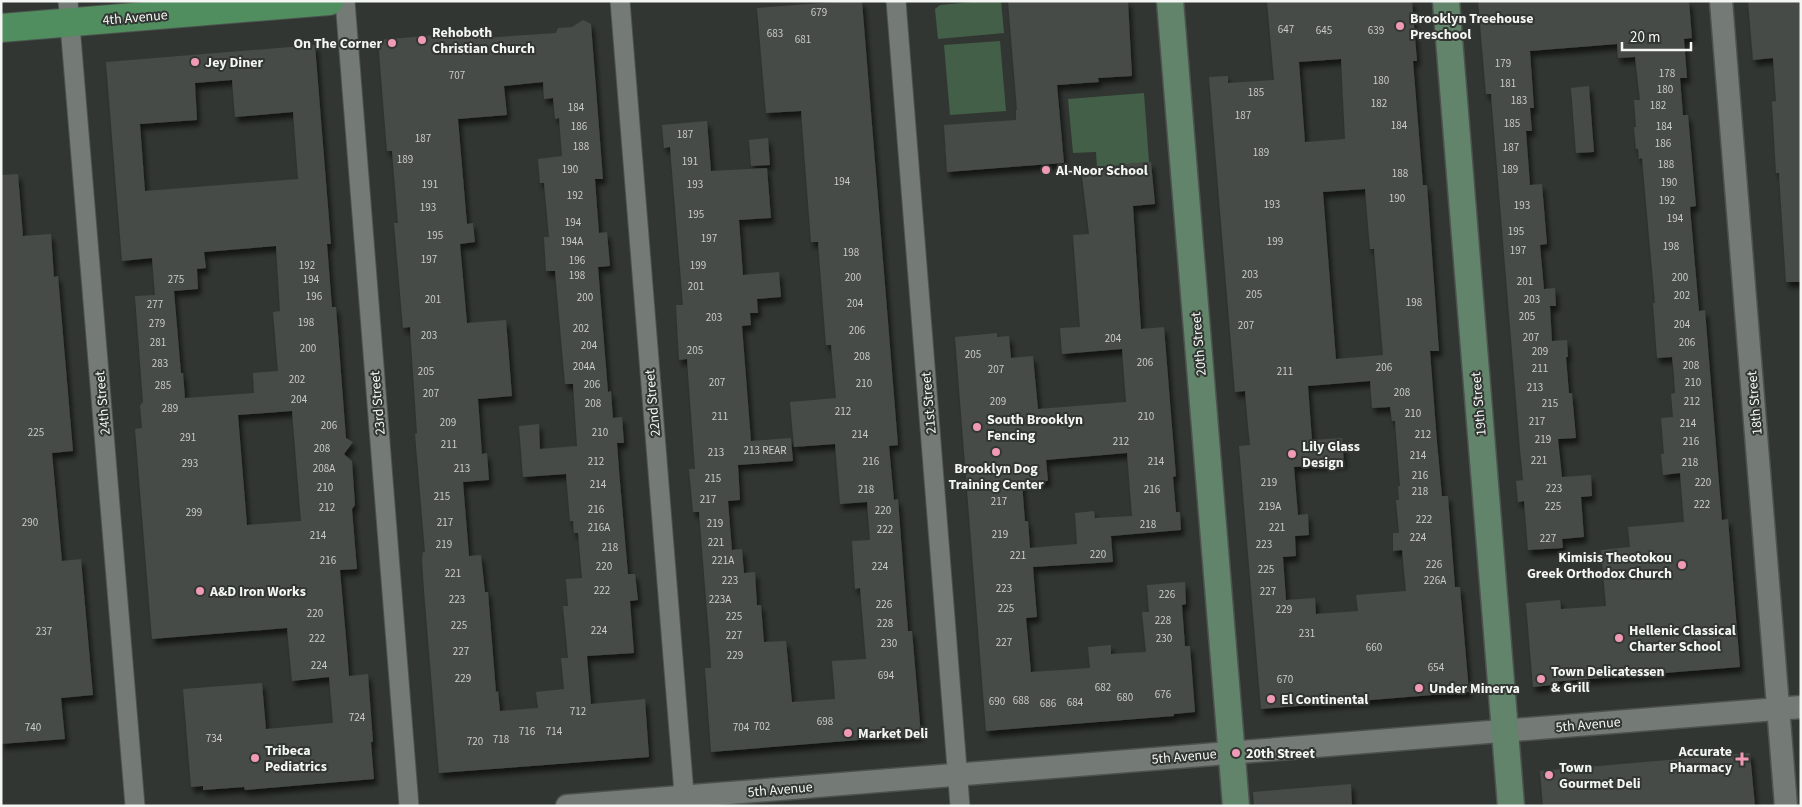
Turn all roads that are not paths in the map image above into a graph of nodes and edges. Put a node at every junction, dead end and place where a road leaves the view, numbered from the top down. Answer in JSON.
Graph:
{"nodes":[{"id":1,"x":329,"y":1,"type":"edge"},
{"id":2,"x":345,"y":1,"type":"edge"},
{"id":3,"x":620,"y":1,"type":"edge"},
{"id":4,"x":896,"y":1,"type":"edge"},
{"id":5,"x":1170,"y":1,"type":"edge"},
{"id":6,"x":1446,"y":1,"type":"edge"},
{"id":7,"x":1721,"y":1,"type":"edge"},
{"id":8,"x":69,"y":12,"type":"edge"},
{"id":9,"x":1,"y":28,"type":"edge"},
{"id":10,"x":1801,"y":707,"type":"edge"},
{"id":11,"x":1778,"y":709,"type":"junction"},
{"id":12,"x":1505,"y":731,"type":"junction"},
{"id":13,"x":1231,"y":753,"type":"junction"},
{"id":14,"x":958,"y":775,"type":"junction"},
{"id":15,"x":684,"y":801,"type":"edge"},
{"id":16,"x":135,"y":806,"type":"edge"},
{"id":17,"x":409,"y":806,"type":"edge"},
{"id":18,"x":567,"y":806,"type":"edge"},
{"id":19,"x":960,"y":806,"type":"edge"},
{"id":20,"x":1236,"y":806,"type":"edge"},
{"id":21,"x":1511,"y":806,"type":"edge"},
{"id":22,"x":1786,"y":806,"type":"edge"}],
"edges":[{"from":1,"to":8,"type":"main road","name":"4th Avenue"},
{"from":2,"to":17,"type":"street","name":"23rd Street"},
{"from":3,"to":15,"type":"street","name":"22nd Street"},
{"from":4,"to":14,"type":"street","name":"21st Street"},
{"from":5,"to":13,"type":"main road","name":"20th Street"},
{"from":6,"to":12,"type":"main road","name":"19th Street"},
{"from":7,"to":11,"type":"street","name":"18th Street"},
{"from":8,"to":9,"type":"main road","name":"4th Avenue"},
{"from":8,"to":16,"type":"street","name":"24th Street"},
{"from":10,"to":11,"type":"street","name":"5th Avenue"},
{"from":11,"to":12,"type":"street","name":"5th Avenue"},
{"from":11,"to":22,"type":"street","name":"18th Street"},
{"from":12,"to":13,"type":"street","name":"5th Avenue"},
{"from":12,"to":21,"type":"main road","name":"19th Street"},
{"from":13,"to":14,"type":"street","name":"5th Avenue"},
{"from":13,"to":20,"type":"main road","name":"20th Street"},
{"from":14,"to":15,"type":"street","name":"5th Avenue"},
{"from":14,"to":19,"type":"street","name":"21st Street"},
{"from":15,"to":18,"type":"street","name":"5th Avenue"}]}
